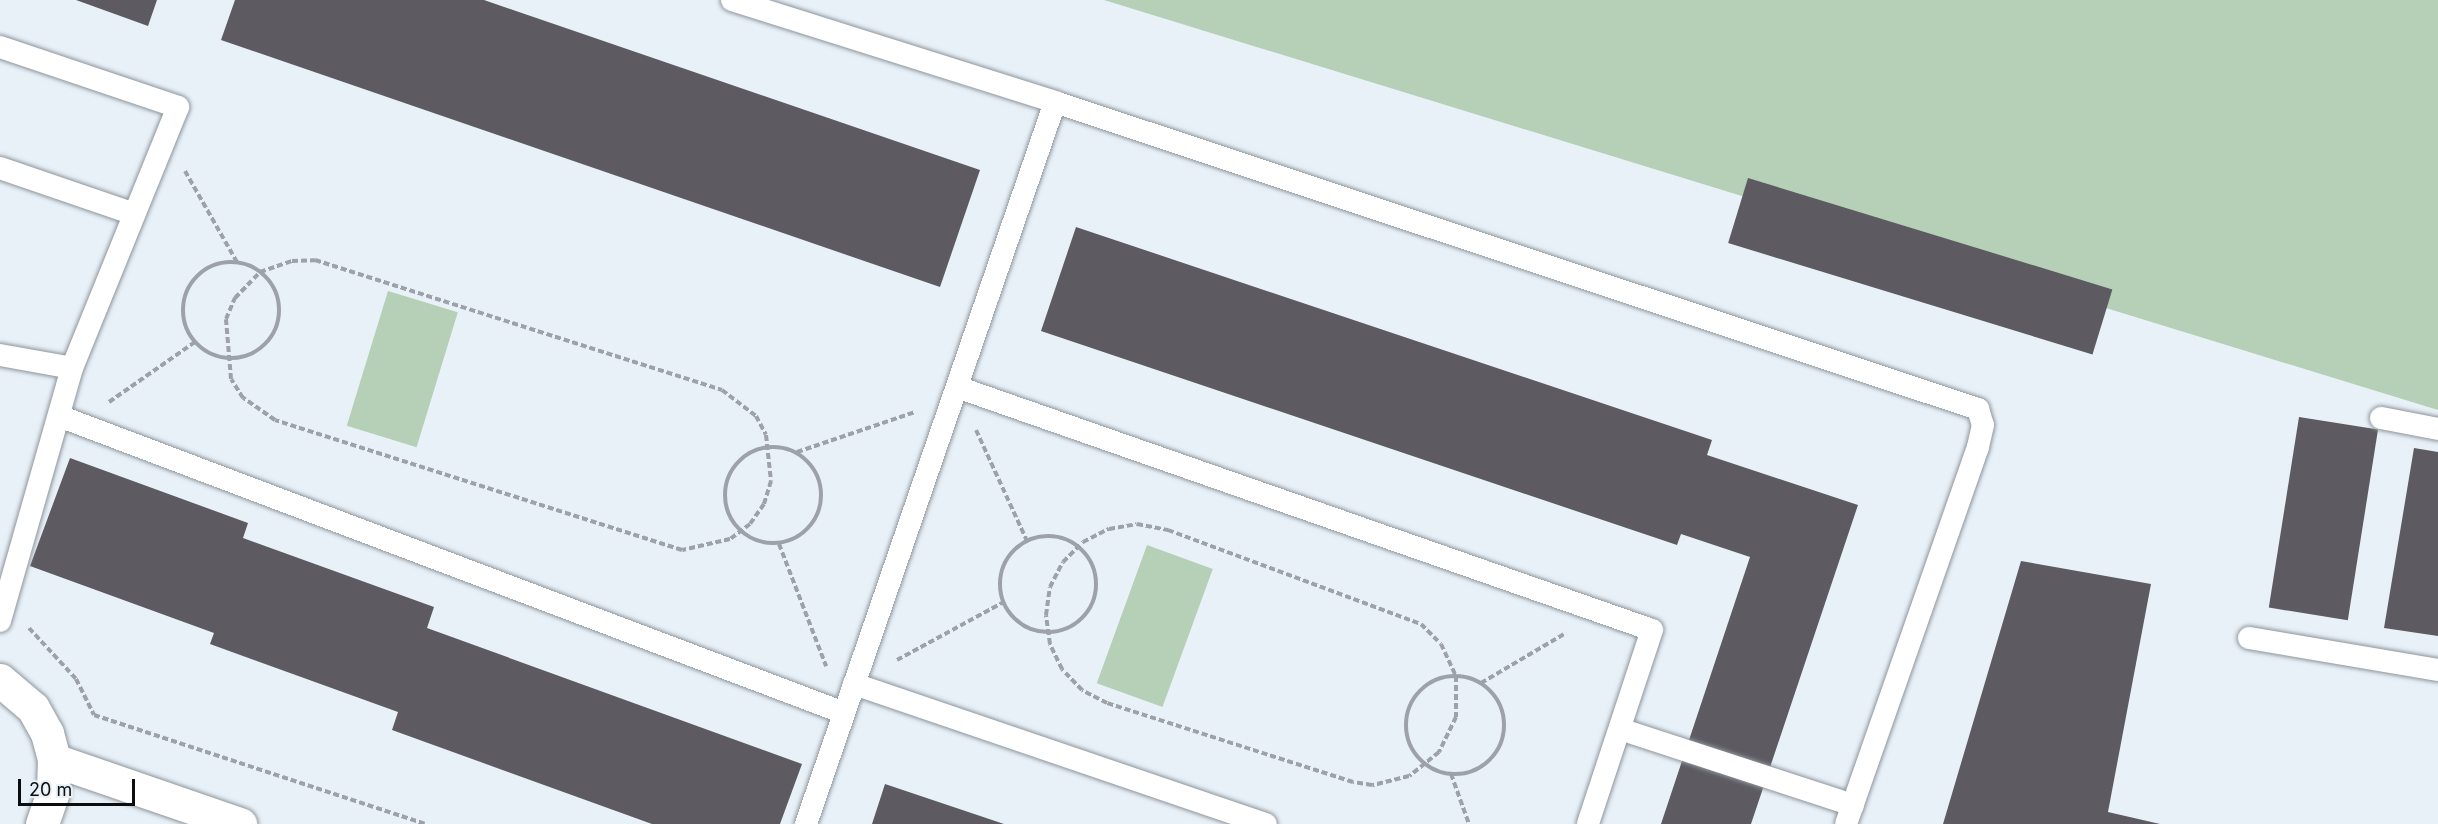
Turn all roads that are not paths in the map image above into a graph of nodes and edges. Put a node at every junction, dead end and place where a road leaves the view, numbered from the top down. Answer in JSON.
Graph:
{"nodes":[{"id":1,"x":732,"y":0,"type":"edge"},
{"id":2,"x":0,"y":47,"type":"edge"},
{"id":3,"x":1055,"y":102,"type":"junction"},
{"id":4,"x":0,"y":168,"type":"edge"},
{"id":5,"x":134,"y":214,"type":"junction"},
{"id":6,"x":0,"y":355,"type":"edge"},
{"id":7,"x":72,"y":368,"type":"junction"},
{"id":8,"x":955,"y":393,"type":"junction"},
{"id":9,"x":2381,"y":418,"type":"dead end"},
{"id":10,"x":69,"y":420,"type":"junction"},
{"id":11,"x":2438,"y":429,"type":"edge"},
{"id":12,"x":1,"y":618,"type":"edge"},
{"id":13,"x":2249,"y":638,"type":"dead end"},
{"id":14,"x":2438,"y":670,"type":"edge"},
{"id":15,"x":0,"y":681,"type":"edge"},
{"id":16,"x":855,"y":684,"type":"junction"},
{"id":17,"x":844,"y":714,"type":"junction"},
{"id":18,"x":1620,"y":729,"type":"junction"},
{"id":19,"x":54,"y":760,"type":"junction"},
{"id":20,"x":1850,"y":814,"type":"edge"},
{"id":21,"x":42,"y":824,"type":"edge"},
{"id":22,"x":240,"y":824,"type":"edge"},
{"id":23,"x":806,"y":824,"type":"edge"},
{"id":24,"x":1266,"y":824,"type":"edge"},
{"id":25,"x":1588,"y":824,"type":"edge"}],
"edges":[{"from":1,"to":3,"type":"lane"},
{"from":2,"to":5,"type":"lane"},
{"from":3,"to":8,"type":"lane"},
{"from":3,"to":20,"type":"lane"},
{"from":4,"to":5,"type":"lane"},
{"from":5,"to":7,"type":"lane"},
{"from":6,"to":7,"type":"lane"},
{"from":7,"to":10,"type":"lane"},
{"from":8,"to":16,"type":"lane"},
{"from":8,"to":18,"type":"lane"},
{"from":9,"to":11,"type":"lane"},
{"from":10,"to":12,"type":"lane"},
{"from":10,"to":17,"type":"lane"},
{"from":13,"to":14,"type":"lane"},
{"from":15,"to":19,"type":"street"},
{"from":16,"to":17,"type":"lane"},
{"from":16,"to":24,"type":"lane"},
{"from":17,"to":23,"type":"lane"},
{"from":18,"to":20,"type":"lane"},
{"from":18,"to":25,"type":"lane"},
{"from":19,"to":21,"type":"street"},
{"from":19,"to":22,"type":"street"}]}
